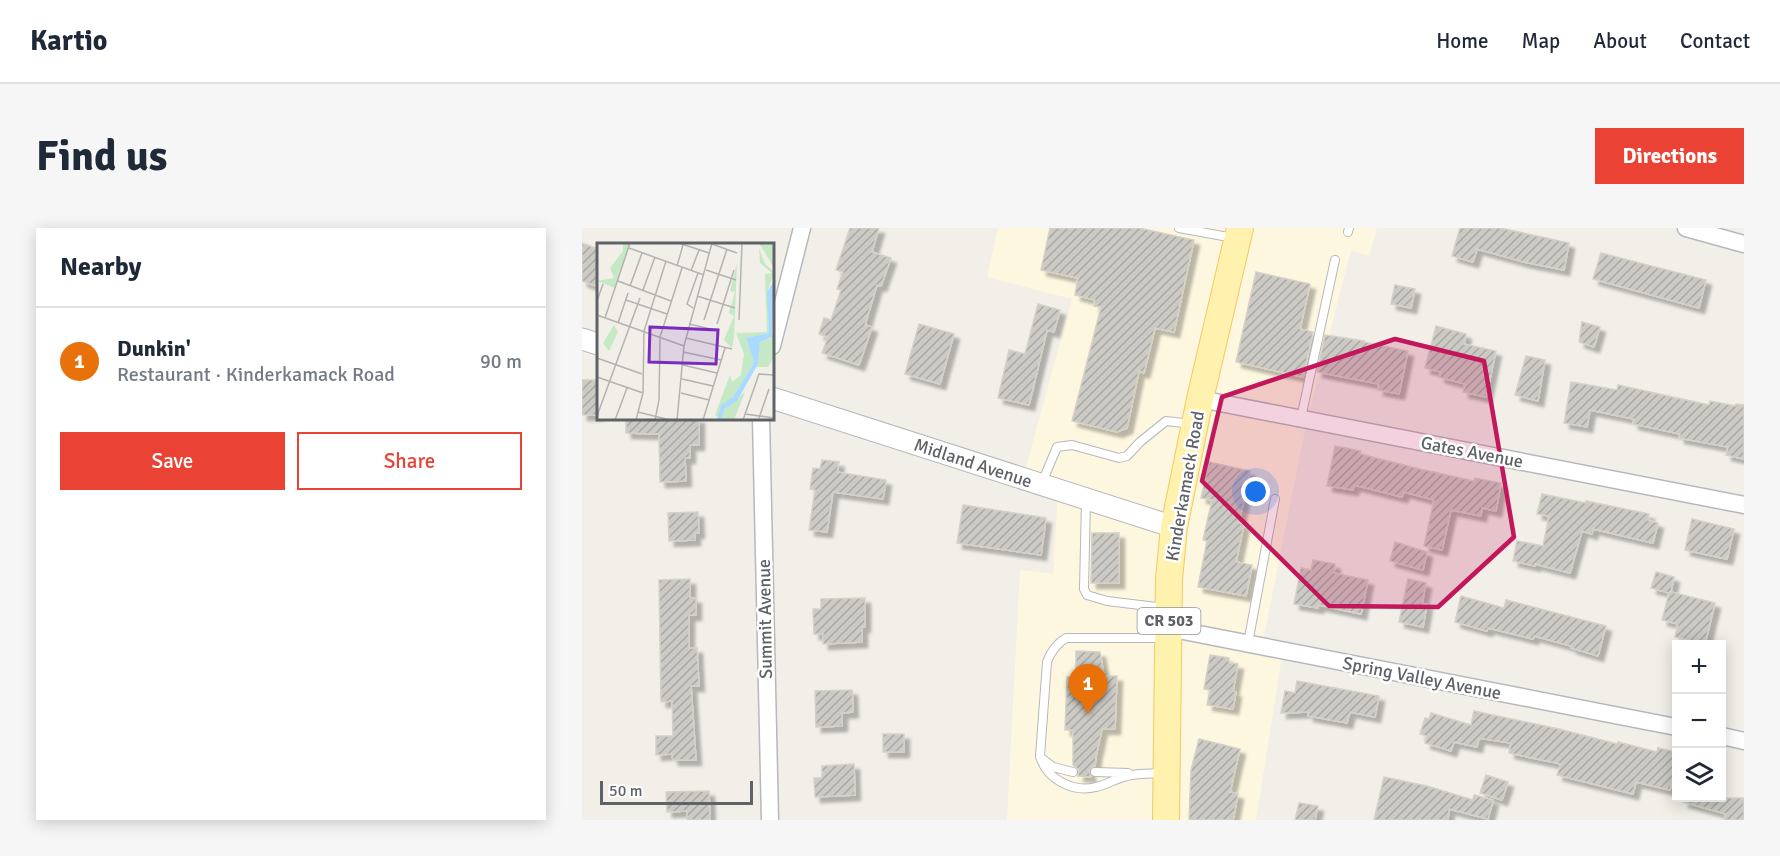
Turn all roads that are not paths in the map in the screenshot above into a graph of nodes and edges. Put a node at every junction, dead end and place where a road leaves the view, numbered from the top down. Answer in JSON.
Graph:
{"nodes":[{"id":1,"x":802,"y":228,"type":"edge"},
{"id":2,"x":1179,"y":228,"type":"edge"},
{"id":3,"x":1686,"y":228,"type":"edge"},
{"id":4,"x":1239,"y":233,"type":"edge"},
{"id":5,"x":1744,"y":244,"type":"edge"},
{"id":6,"x":1335,"y":260,"type":"dead end"},
{"id":7,"x":774,"y":338,"type":"edge"},
{"id":8,"x":582,"y":339,"type":"edge"},
{"id":9,"x":597,"y":344,"type":"edge"},
{"id":10,"x":774,"y":399,"type":"edge"},
{"id":11,"x":1200,"y":399,"type":"junction"},
{"id":12,"x":1301,"y":418,"type":"junction"},
{"id":13,"x":761,"y":420,"type":"edge"},
{"id":14,"x":1195,"y":424,"type":"junction"},
{"id":15,"x":1041,"y":485,"type":"junction"},
{"id":16,"x":1275,"y":498,"type":"dead end"},
{"id":17,"x":1086,"y":499,"type":"junction"},
{"id":18,"x":1744,"y":505,"type":"edge"},
{"id":19,"x":1174,"y":527,"type":"junction"},
{"id":20,"x":1168,"y":625,"type":"junction"},
{"id":21,"x":1248,"y":644,"type":"junction"},
{"id":22,"x":1672,"y":726,"type":"edge"},
{"id":23,"x":1726,"y":737,"type":"edge"},
{"id":24,"x":1744,"y":741,"type":"edge"},
{"id":25,"x":1040,"y":756,"type":"junction"},
{"id":26,"x":1073,"y":772,"type":"dead end"},
{"id":27,"x":1095,"y":772,"type":"dead end"},
{"id":28,"x":1166,"y":773,"type":"junction"},
{"id":29,"x":1138,"y":774,"type":"junction"},
{"id":30,"x":770,"y":820,"type":"edge"},
{"id":31,"x":1166,"y":820,"type":"edge"}],
"edges":[{"from":1,"to":7,"type":"street"},
{"from":2,"to":4,"type":"lane"},
{"from":3,"to":5,"type":"street"},
{"from":4,"to":11,"type":"main road","name":"Kinderkamack Road","number":"CR 503"},
{"from":6,"to":12,"type":"lane"},
{"from":8,"to":9,"type":"street"},
{"from":10,"to":15,"type":"street","name":"Midland Avenue"},
{"from":11,"to":12,"type":"street","name":"Gates Avenue"},
{"from":11,"to":14,"type":"main road","name":"Kinderkamack Road","number":"CR 503"},
{"from":12,"to":18,"type":"street","name":"Gates Avenue"},
{"from":13,"to":30,"type":"street","name":"Summit Avenue"},
{"from":14,"to":15,"type":"lane"},
{"from":14,"to":19,"type":"main road","name":"Kinderkamack Road","number":"CR 503"},
{"from":15,"to":17,"type":"street","name":"Midland Avenue"},
{"from":16,"to":21,"type":"lane"},
{"from":17,"to":19,"type":"street","name":"Midland Avenue"},
{"from":17,"to":20,"type":"lane"},
{"from":19,"to":20,"type":"main road","name":"Kinderkamack Road","number":"CR 503"},
{"from":20,"to":21,"type":"street","name":"Spring Valley Avenue"},
{"from":20,"to":25,"type":"lane"},
{"from":20,"to":28,"type":"main road","name":"Kinderkamack Road","number":"CR 503"},
{"from":21,"to":22,"type":"street","name":"Spring Valley Avenue"},
{"from":23,"to":24,"type":"street"},
{"from":25,"to":26,"type":"lane"},
{"from":25,"to":29,"type":"lane"},
{"from":27,"to":29,"type":"lane"},
{"from":28,"to":29,"type":"lane"},
{"from":28,"to":31,"type":"main road","name":"Kinderkamack Road","number":"CR 503"}]}
